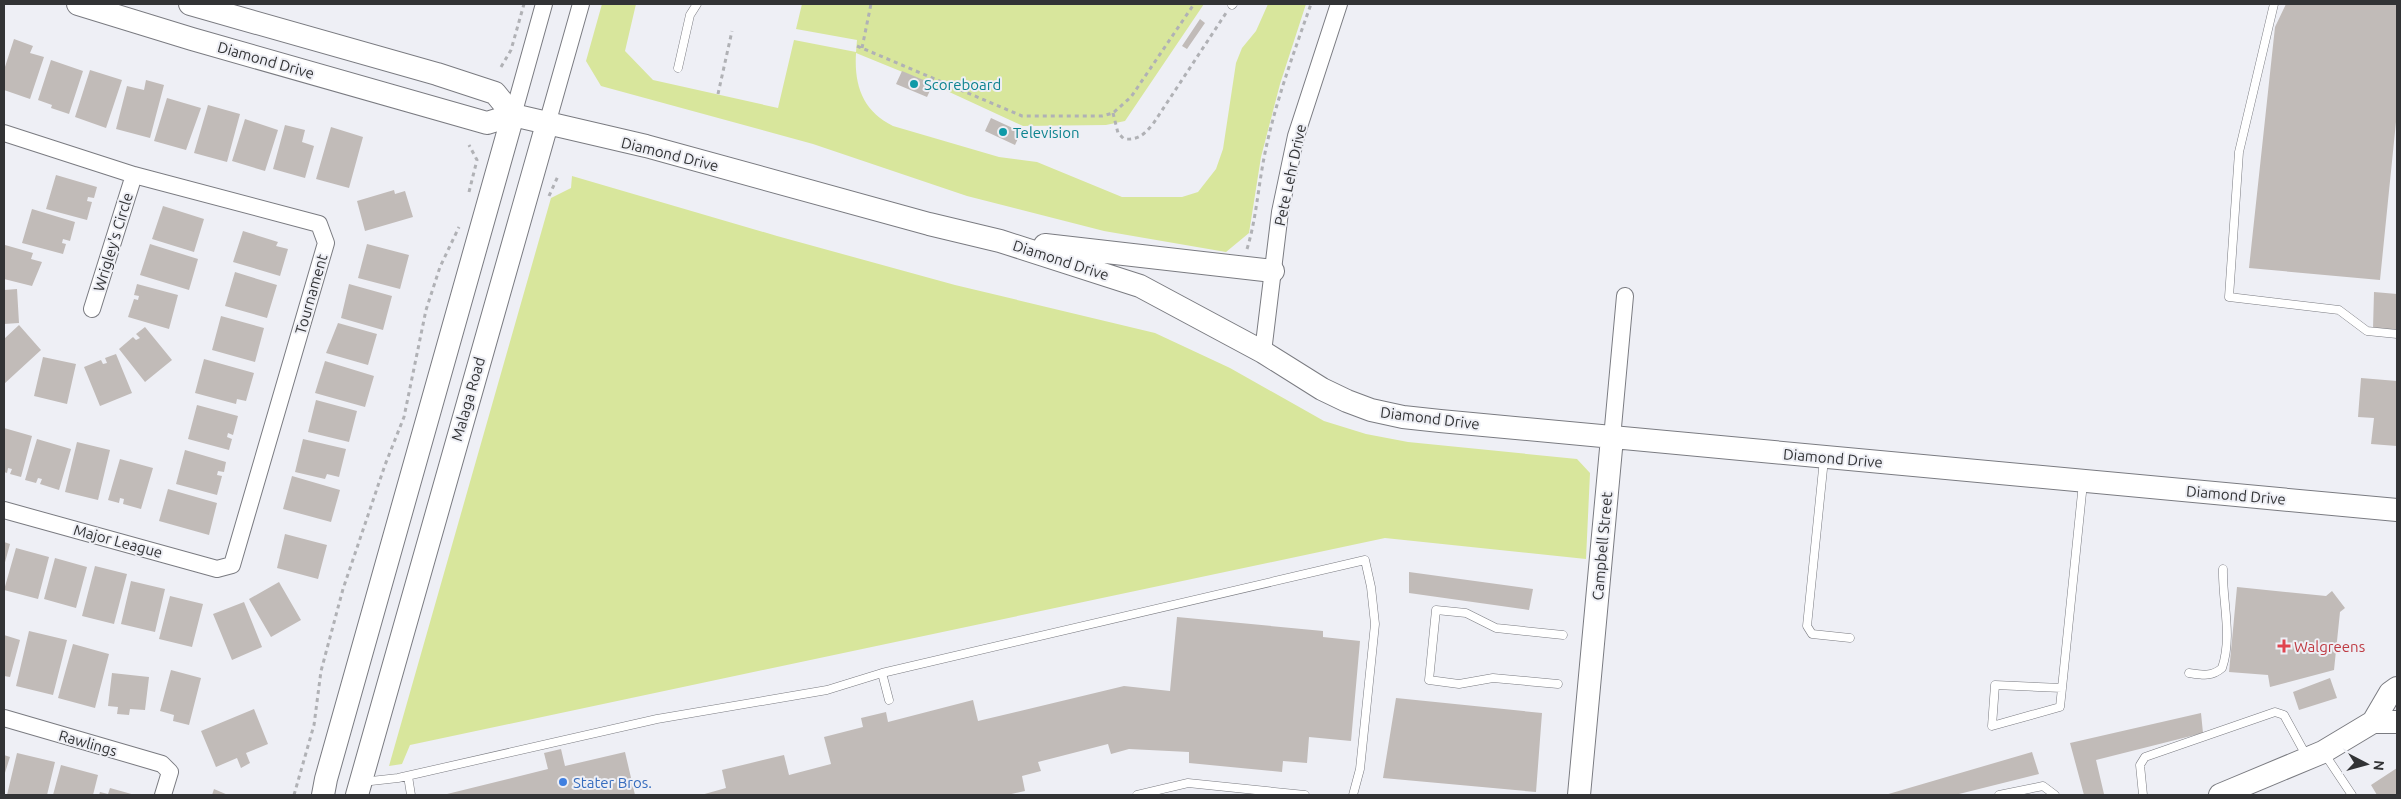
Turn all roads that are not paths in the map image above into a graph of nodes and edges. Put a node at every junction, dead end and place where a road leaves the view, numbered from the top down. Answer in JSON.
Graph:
{"nodes":[{"id":1,"x":78,"y":4,"type":"edge"},
{"id":2,"x":190,"y":4,"type":"edge"},
{"id":3,"x":544,"y":4,"type":"edge"},
{"id":4,"x":581,"y":4,"type":"edge"},
{"id":5,"x":697,"y":4,"type":"edge"},
{"id":6,"x":1339,"y":4,"type":"edge"},
{"id":7,"x":2274,"y":4,"type":"edge"},
{"id":8,"x":678,"y":68,"type":"dead end"},
{"id":9,"x":513,"y":115,"type":"junction"},
{"id":10,"x":547,"y":124,"type":"junction"},
{"id":11,"x":4,"y":134,"type":"edge"},
{"id":12,"x":134,"y":175,"type":"junction"},
{"id":13,"x":1000,"y":240,"type":"junction"},
{"id":14,"x":1273,"y":271,"type":"junction"},
{"id":15,"x":1625,"y":296,"type":"dead end"},
{"id":16,"x":92,"y":309,"type":"dead end"},
{"id":17,"x":2397,"y":334,"type":"edge"},
{"id":18,"x":1263,"y":352,"type":"junction"},
{"id":19,"x":1612,"y":438,"type":"junction"},
{"id":20,"x":1825,"y":457,"type":"junction"},
{"id":21,"x":2084,"y":481,"type":"junction"},
{"id":22,"x":4,"y":510,"type":"edge"},
{"id":23,"x":2397,"y":510,"type":"edge"},
{"id":24,"x":232,"y":565,"type":"joint"},
{"id":25,"x":2224,"y":569,"type":"dead end"},
{"id":26,"x":1563,"y":635,"type":"dead end"},
{"id":27,"x":1850,"y":638,"type":"dead end"},
{"id":28,"x":882,"y":673,"type":"junction"},
{"id":29,"x":2189,"y":673,"type":"dead end"},
{"id":30,"x":1558,"y":684,"type":"dead end"},
{"id":31,"x":2062,"y":688,"type":"junction"},
{"id":32,"x":2397,"y":688,"type":"edge"},
{"id":33,"x":889,"y":700,"type":"dead end"},
{"id":34,"x":4,"y":718,"type":"edge"},
{"id":35,"x":2373,"y":722,"type":"junction"},
{"id":36,"x":2397,"y":722,"type":"edge"},
{"id":37,"x":2315,"y":755,"type":"junction"},
{"id":38,"x":408,"y":776,"type":"junction"},
{"id":39,"x":358,"y":789,"type":"edge"},
{"id":40,"x":323,"y":790,"type":"edge"},
{"id":41,"x":163,"y":795,"type":"edge"},
{"id":42,"x":410,"y":795,"type":"edge"},
{"id":43,"x":1137,"y":795,"type":"edge"},
{"id":44,"x":1305,"y":795,"type":"edge"},
{"id":45,"x":1353,"y":795,"type":"edge"},
{"id":46,"x":1579,"y":795,"type":"edge"},
{"id":47,"x":1998,"y":795,"type":"edge"},
{"id":48,"x":2055,"y":795,"type":"edge"},
{"id":49,"x":2143,"y":795,"type":"edge"},
{"id":50,"x":2220,"y":795,"type":"edge"},
{"id":51,"x":2352,"y":795,"type":"edge"}],
"edges":[{"from":1,"to":9,"type":"street","name":"Diamond Drive"},
{"from":2,"to":9,"type":"street"},
{"from":3,"to":9,"type":"street"},
{"from":4,"to":10,"type":"street","name":"Malaga Road"},
{"from":5,"to":8,"type":"lane"},
{"from":6,"to":14,"type":"street","name":"Pete Lehr Drive"},
{"from":7,"to":17,"type":"lane"},
{"from":9,"to":10,"type":"street","name":"Diamond Drive"},
{"from":9,"to":40,"type":"street"},
{"from":10,"to":13,"type":"street","name":"Diamond Drive"},
{"from":10,"to":39,"type":"street","name":"Malaga Road"},
{"from":11,"to":12,"type":"street","name":"Tournament"},
{"from":12,"to":16,"type":"street","name":"Wrigley's Circle"},
{"from":12,"to":24,"type":"street","name":"Tournament"},
{"from":13,"to":14,"type":"street"},
{"from":13,"to":18,"type":"street","name":"Diamond Drive"},
{"from":14,"to":18,"type":"street","name":"Pete Lehr Drive"},
{"from":15,"to":19,"type":"street","name":"Campbell Street"},
{"from":18,"to":19,"type":"street","name":"Diamond Drive"},
{"from":19,"to":20,"type":"street","name":"Diamond Drive"},
{"from":19,"to":46,"type":"street","name":"Campbell Street"},
{"from":20,"to":21,"type":"street","name":"Diamond Drive"},
{"from":20,"to":27,"type":"lane"},
{"from":21,"to":23,"type":"street","name":"Diamond Drive"},
{"from":21,"to":31,"type":"lane"},
{"from":22,"to":24,"type":"street","name":"Major League"},
{"from":25,"to":29,"type":"lane"},
{"from":26,"to":30,"type":"lane"},
{"from":28,"to":33,"type":"lane"},
{"from":28,"to":38,"type":"lane"},
{"from":28,"to":45,"type":"lane"},
{"from":31,"to":31,"type":"lane"},
{"from":32,"to":35,"type":"street"},
{"from":34,"to":41,"type":"street","name":"Rawlings"},
{"from":35,"to":36,"type":"street"},
{"from":35,"to":37,"type":"street"},
{"from":37,"to":49,"type":"lane"},
{"from":37,"to":50,"type":"street"},
{"from":37,"to":51,"type":"lane"},
{"from":38,"to":39,"type":"lane"},
{"from":38,"to":42,"type":"lane"},
{"from":43,"to":44,"type":"lane"},
{"from":47,"to":48,"type":"lane"}]}
